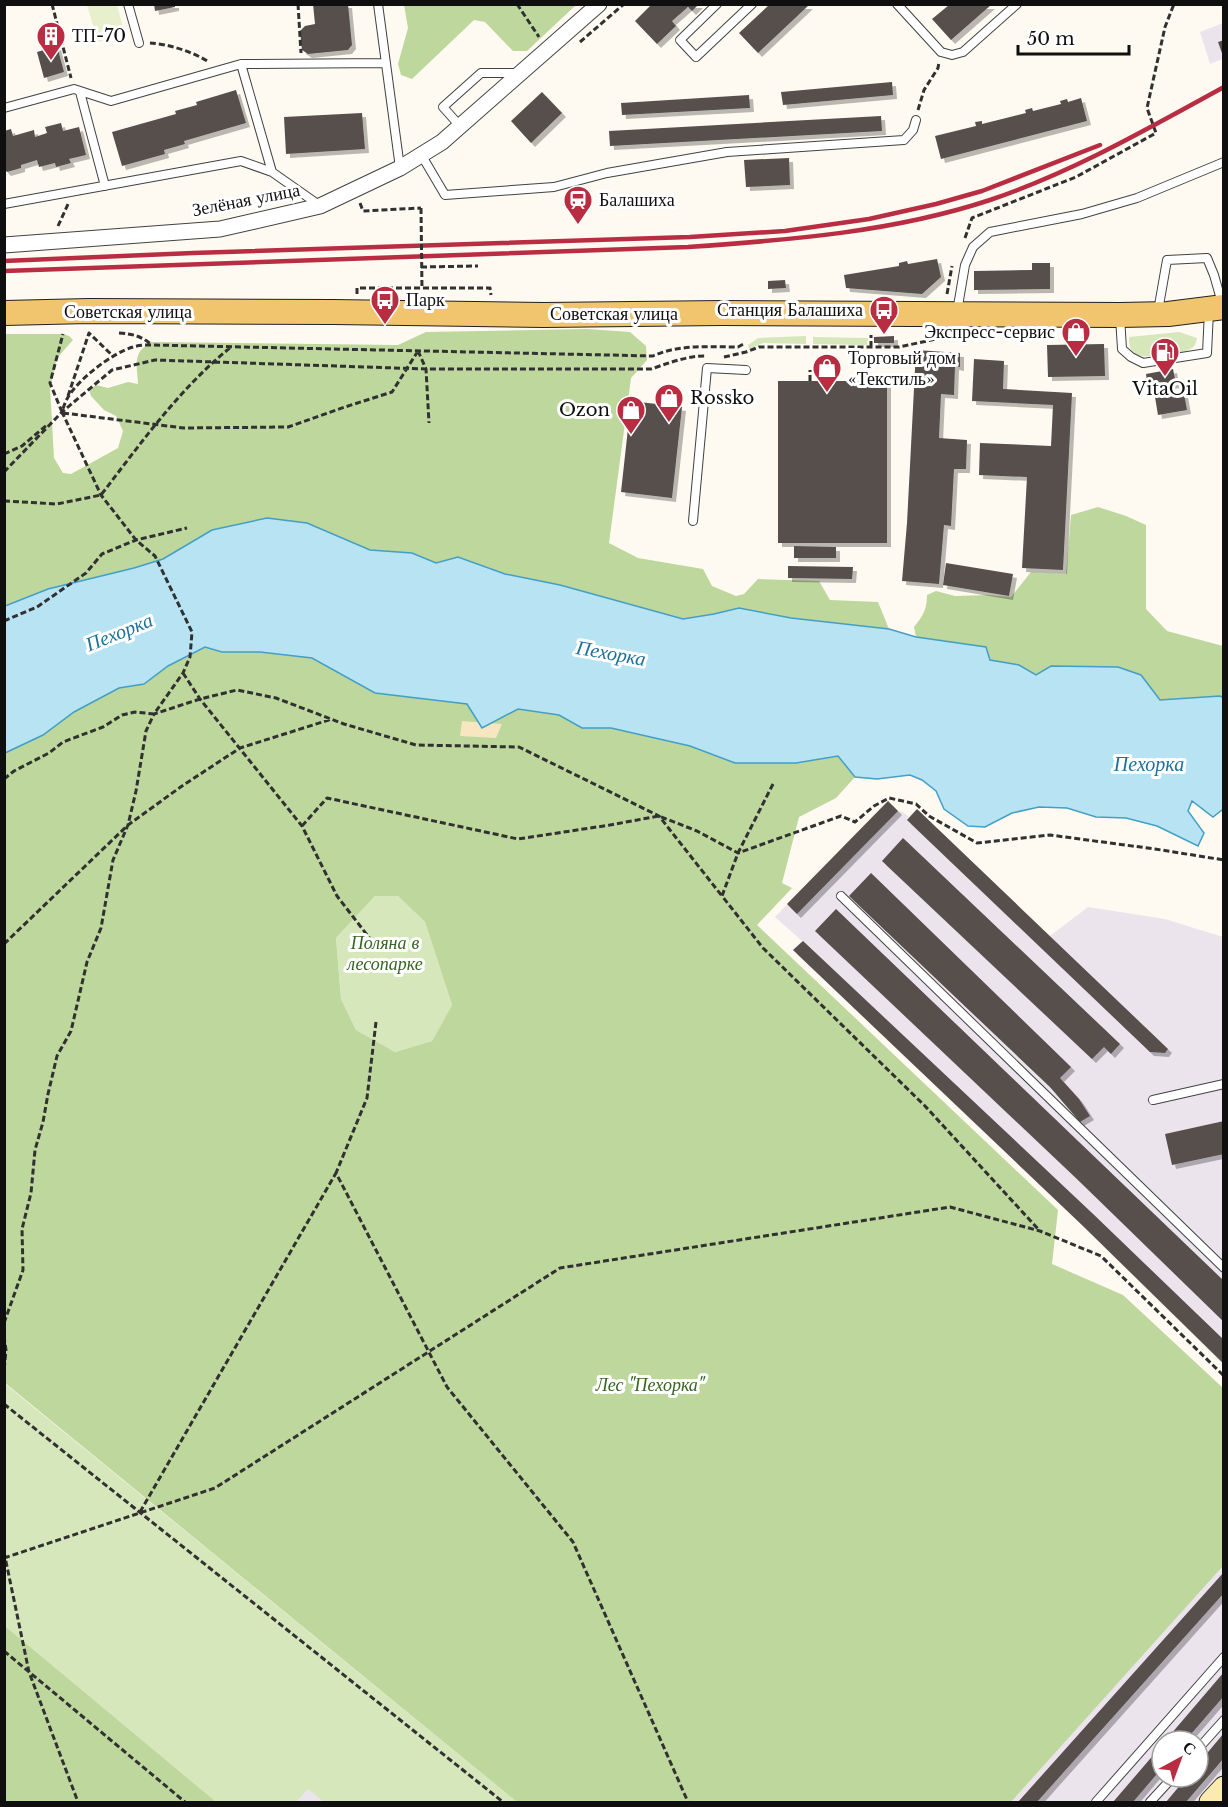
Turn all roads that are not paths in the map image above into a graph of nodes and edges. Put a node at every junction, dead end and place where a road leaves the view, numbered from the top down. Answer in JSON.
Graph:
{"nodes":[{"id":1,"x":128,"y":4,"type":"edge"},
{"id":2,"x":378,"y":4,"type":"edge"},
{"id":3,"x":599,"y":4,"type":"edge"},
{"id":4,"x":717,"y":4,"type":"edge"},
{"id":5,"x":752,"y":4,"type":"edge"},
{"id":6,"x":897,"y":4,"type":"edge"},
{"id":7,"x":1017,"y":4,"type":"edge"},
{"id":8,"x":139,"y":43,"type":"road end"},
{"id":9,"x":386,"y":63,"type":"junction"},
{"id":10,"x":241,"y":64,"type":"junction"},
{"id":11,"x":520,"y":73,"type":"junction"},
{"id":12,"x":77,"y":91,"type":"junction"},
{"id":13,"x":4,"y":108,"type":"edge"},
{"id":14,"x":916,"y":120,"type":"road end"},
{"id":15,"x":460,"y":126,"type":"junction"},
{"id":16,"x":422,"y":156,"type":"junction"},
{"id":17,"x":1224,"y":162,"type":"edge"},
{"id":18,"x":400,"y":168,"type":"junction"},
{"id":19,"x":272,"y":172,"type":"junction"},
{"id":20,"x":105,"y":186,"type":"junction"},
{"id":21,"x":4,"y":204,"type":"edge"},
{"id":22,"x":320,"y":206,"type":"junction"},
{"id":23,"x":4,"y":244,"type":"edge"},
{"id":24,"x":1219,"y":308,"type":"edge"},
{"id":25,"x":4,"y":313,"type":"edge"},
{"id":26,"x":1120,"y":315,"type":"junction"},
{"id":27,"x":1157,"y":315,"type":"junction"},
{"id":28,"x":959,"y":324,"type":"junction"},
{"id":29,"x":746,"y":370,"type":"dead end"},
{"id":30,"x":693,"y":521,"type":"dead end"},
{"id":31,"x":841,"y":896,"type":"dead end"},
{"id":32,"x":1224,"y":1084,"type":"edge"},
{"id":33,"x":1153,"y":1100,"type":"dead end"},
{"id":34,"x":1224,"y":1268,"type":"edge"},
{"id":35,"x":1224,"y":1657,"type":"edge"},
{"id":36,"x":1224,"y":1720,"type":"edge"},
{"id":37,"x":1210,"y":1736,"type":"edge"},
{"id":38,"x":1224,"y":1786,"type":"edge"},
{"id":39,"x":1162,"y":1789,"type":"edge"},
{"id":40,"x":1096,"y":1803,"type":"edge"},
{"id":41,"x":1150,"y":1803,"type":"edge"},
{"id":42,"x":1210,"y":1803,"type":"edge"}],
"edges":[{"from":1,"to":8,"type":"lane"},
{"from":2,"to":9,"type":"lane"},
{"from":3,"to":11,"type":"street","name":"Зелёная улица"},
{"from":4,"to":5,"type":"lane"},
{"from":6,"to":7,"type":"lane"},
{"from":9,"to":10,"type":"lane"},
{"from":9,"to":18,"type":"lane"},
{"from":10,"to":12,"type":"lane"},
{"from":10,"to":19,"type":"lane"},
{"from":11,"to":15,"type":"street","name":"Зелёная улица"},
{"from":11,"to":15,"type":"lane"},
{"from":12,"to":13,"type":"lane"},
{"from":12,"to":20,"type":"lane"},
{"from":14,"to":16,"type":"lane"},
{"from":15,"to":16,"type":"street","name":"Зелёная улица"},
{"from":16,"to":18,"type":"street","name":"Зелёная улица"},
{"from":17,"to":28,"type":"lane"},
{"from":18,"to":22,"type":"street","name":"Зелёная улица"},
{"from":19,"to":20,"type":"lane"},
{"from":19,"to":22,"type":"lane"},
{"from":20,"to":21,"type":"lane"},
{"from":22,"to":23,"type":"street","name":"Зелёная улица"},
{"from":24,"to":26,"type":"lane"},
{"from":24,"to":27,"type":"main road","name":"Советская улица"},
{"from":24,"to":27,"type":"lane"},
{"from":25,"to":28,"type":"main road","name":"Советская улица"},
{"from":26,"to":27,"type":"main road","name":"Советская улица"},
{"from":26,"to":28,"type":"main road","name":"Советская улица"},
{"from":29,"to":30,"type":"lane"},
{"from":31,"to":34,"type":"lane"},
{"from":32,"to":33,"type":"lane"},
{"from":35,"to":40,"type":"lane"},
{"from":36,"to":37,"type":"lane"},
{"from":38,"to":42,"type":"street"},
{"from":39,"to":41,"type":"lane"}]}
